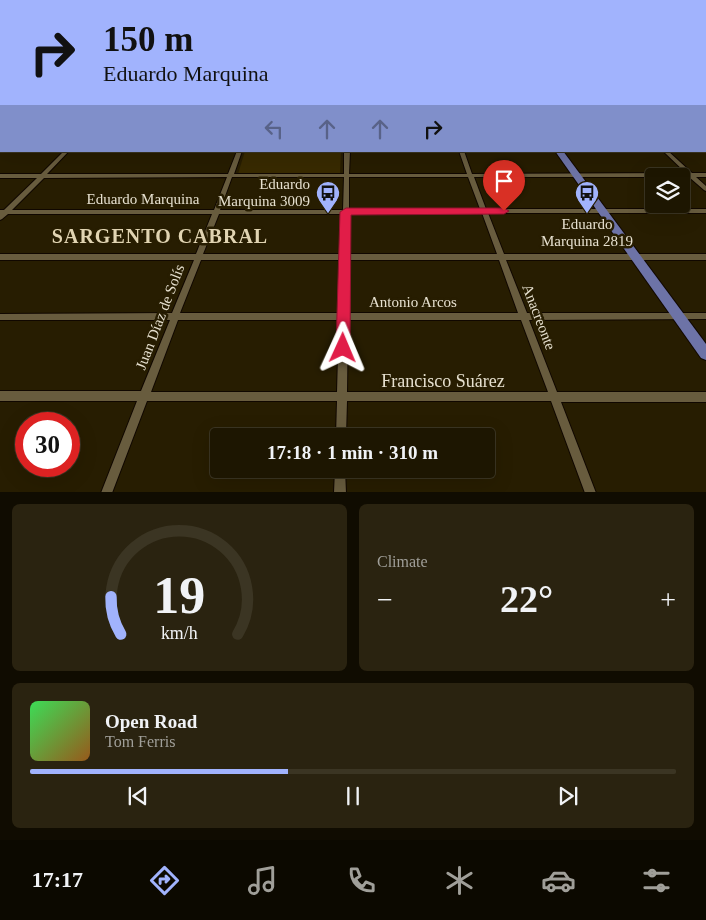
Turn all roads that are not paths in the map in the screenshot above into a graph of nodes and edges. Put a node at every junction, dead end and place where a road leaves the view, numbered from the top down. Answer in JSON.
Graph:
{"nodes":[{"id":1,"x":66,"y":152,"type":"edge"},
{"id":2,"x":240,"y":152,"type":"edge"},
{"id":3,"x":347,"y":152,"type":"edge"},
{"id":4,"x":461,"y":152,"type":"edge"},
{"id":5,"x":560,"y":152,"type":"edge"},
{"id":6,"x":666,"y":152,"type":"edge"},
{"id":7,"x":42,"y":175,"type":"junction"},
{"id":8,"x":231,"y":175,"type":"junction"},
{"id":9,"x":691,"y":175,"type":"junction"},
{"id":10,"x":706,"y":175,"type":"edge"},
{"id":11,"x":0,"y":176,"type":"edge"},
{"id":12,"x":347,"y":176,"type":"junction"},
{"id":13,"x":470,"y":176,"type":"junction"},
{"id":14,"x":577,"y":176,"type":"junction"},
{"id":15,"x":706,"y":188,"type":"edge"},
{"id":16,"x":484,"y":211,"type":"junction"},
{"id":17,"x":706,"y":211,"type":"edge"},
{"id":18,"x":3,"y":212,"type":"edge"},
{"id":19,"x":216,"y":212,"type":"junction"},
{"id":20,"x":346,"y":212,"type":"junction"},
{"id":21,"x":604,"y":212,"type":"junction"},
{"id":22,"x":0,"y":218,"type":"edge"},
{"id":23,"x":706,"y":256,"type":"edge"},
{"id":24,"x":0,"y":257,"type":"edge"},
{"id":25,"x":198,"y":257,"type":"junction"},
{"id":26,"x":344,"y":257,"type":"junction"},
{"id":27,"x":501,"y":257,"type":"junction"},
{"id":28,"x":636,"y":257,"type":"junction"},
{"id":29,"x":344,"y":316,"type":"junction"},
{"id":30,"x":524,"y":316,"type":"junction"},
{"id":31,"x":678,"y":316,"type":"junction"},
{"id":32,"x":706,"y":316,"type":"edge"},
{"id":33,"x":0,"y":317,"type":"edge"},
{"id":34,"x":176,"y":317,"type":"junction"},
{"id":35,"x":706,"y":354,"type":"edge"},
{"id":36,"x":0,"y":396,"type":"edge"},
{"id":37,"x":144,"y":396,"type":"junction"},
{"id":38,"x":554,"y":396,"type":"junction"},
{"id":39,"x":342,"y":397,"type":"junction"},
{"id":40,"x":706,"y":397,"type":"edge"},
{"id":41,"x":341,"y":428,"type":"edge"},
{"id":42,"x":340,"y":478,"type":"edge"},
{"id":43,"x":106,"y":492,"type":"edge"},
{"id":44,"x":340,"y":492,"type":"edge"},
{"id":45,"x":592,"y":492,"type":"edge"}],
"edges":[{"from":1,"to":7,"type":"street"},
{"from":2,"to":8,"type":"street","name":"Juan Díaz de Solís"},
{"from":3,"to":12,"type":"street"},
{"from":4,"to":13,"type":"street","name":"Anacreonte"},
{"from":5,"to":14,"type":"main road"},
{"from":6,"to":9,"type":"street"},
{"from":7,"to":8,"type":"street"},
{"from":7,"to":11,"type":"street"},
{"from":7,"to":18,"type":"street"},
{"from":8,"to":12,"type":"street"},
{"from":8,"to":19,"type":"street","name":"Juan Díaz de Solís"},
{"from":9,"to":10,"type":"street"},
{"from":9,"to":14,"type":"street"},
{"from":9,"to":15,"type":"street"},
{"from":12,"to":13,"type":"street"},
{"from":12,"to":20,"type":"street"},
{"from":13,"to":14,"type":"street"},
{"from":13,"to":16,"type":"street","name":"Anacreonte"},
{"from":14,"to":21,"type":"main road"},
{"from":16,"to":20,"type":"street","name":"Eduardo Marquina"},
{"from":16,"to":21,"type":"street","name":"Eduardo Marquina"},
{"from":16,"to":27,"type":"street","name":"Anacreonte"},
{"from":17,"to":21,"type":"street","name":"Eduardo Marquina"},
{"from":18,"to":19,"type":"street","name":"Eduardo Marquina"},
{"from":18,"to":22,"type":"street"},
{"from":19,"to":20,"type":"street","name":"Eduardo Marquina"},
{"from":19,"to":25,"type":"street","name":"Juan Díaz de Solís"},
{"from":20,"to":26,"type":"street"},
{"from":21,"to":28,"type":"main road"},
{"from":23,"to":28,"type":"street"},
{"from":24,"to":25,"type":"street"},
{"from":25,"to":26,"type":"street"},
{"from":25,"to":34,"type":"street","name":"Juan Díaz de Solís"},
{"from":26,"to":27,"type":"street"},
{"from":26,"to":29,"type":"street"},
{"from":27,"to":28,"type":"street"},
{"from":27,"to":30,"type":"street","name":"Anacreonte"},
{"from":28,"to":31,"type":"main road"},
{"from":29,"to":30,"type":"street","name":"Antonio Arcos"},
{"from":29,"to":34,"type":"street","name":"Antonio Arcos"},
{"from":29,"to":39,"type":"street"},
{"from":30,"to":31,"type":"street","name":"Antonio Arcos"},
{"from":30,"to":38,"type":"street","name":"Anacreonte"},
{"from":31,"to":32,"type":"street","name":"Antonio Arcos"},
{"from":31,"to":35,"type":"main road"},
{"from":33,"to":34,"type":"street","name":"Antonio Arcos"},
{"from":34,"to":37,"type":"street","name":"Juan Díaz de Solís"},
{"from":36,"to":37,"type":"street","name":"Francisco Suárez"},
{"from":37,"to":39,"type":"street","name":"Francisco Suárez"},
{"from":37,"to":43,"type":"street","name":"Juan Díaz de Solís"},
{"from":38,"to":39,"type":"street","name":"Francisco Suárez"},
{"from":38,"to":40,"type":"street","name":"Francisco Suárez"},
{"from":38,"to":45,"type":"street","name":"Anacreonte"},
{"from":39,"to":41,"type":"street"},
{"from":42,"to":44,"type":"street"}]}
